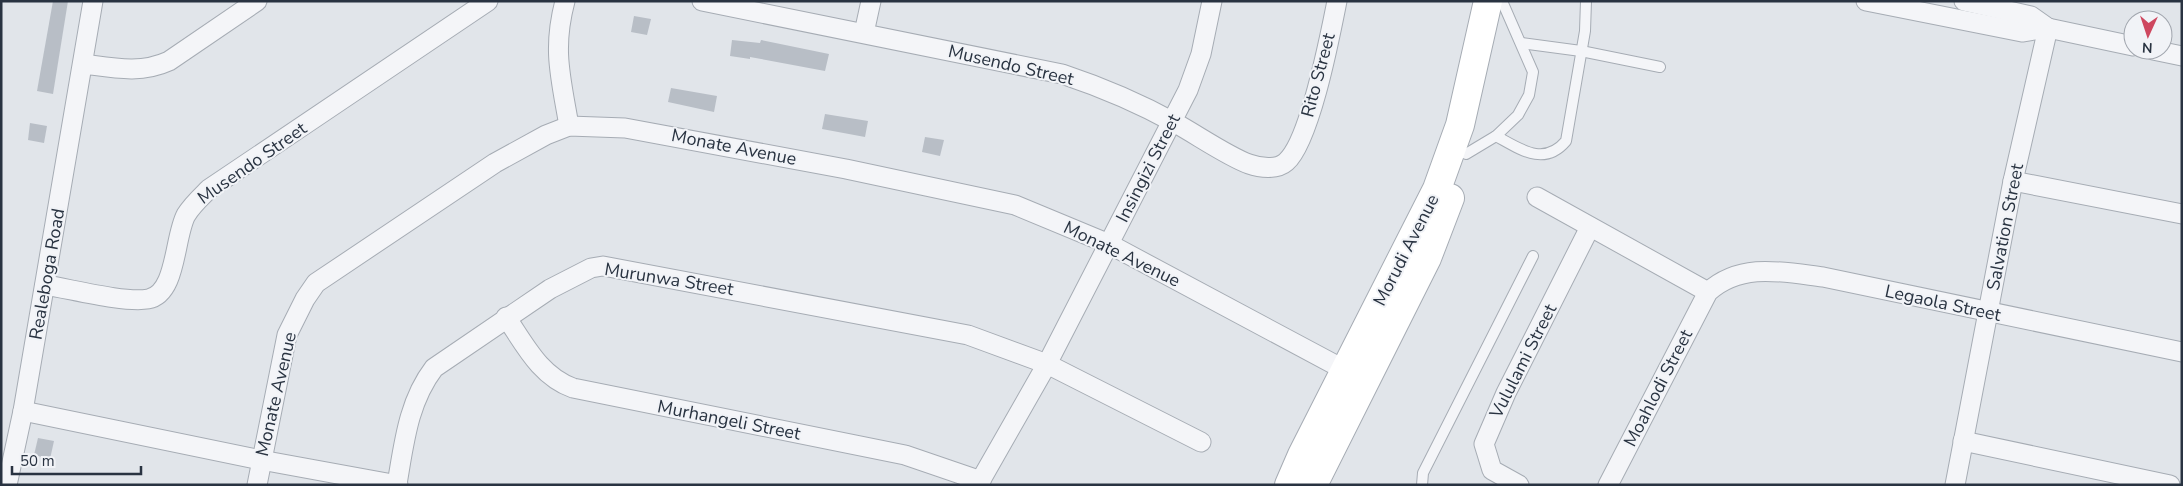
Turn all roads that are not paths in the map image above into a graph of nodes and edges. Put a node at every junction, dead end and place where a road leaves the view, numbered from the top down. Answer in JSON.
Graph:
{"nodes":[{"id":1,"x":93,"y":1,"type":"edge"},
{"id":2,"x":257,"y":1,"type":"edge"},
{"id":3,"x":488,"y":1,"type":"edge"},
{"id":4,"x":565,"y":1,"type":"edge"},
{"id":5,"x":702,"y":1,"type":"edge"},
{"id":6,"x":871,"y":1,"type":"edge"},
{"id":7,"x":1212,"y":1,"type":"edge"},
{"id":8,"x":1337,"y":1,"type":"edge"},
{"id":9,"x":1488,"y":1,"type":"edge"},
{"id":10,"x":1502,"y":1,"type":"edge"},
{"id":11,"x":1586,"y":1,"type":"edge"},
{"id":12,"x":1866,"y":1,"type":"edge"},
{"id":13,"x":1964,"y":1,"type":"edge"},
{"id":14,"x":2048,"y":28,"type":"junction"},
{"id":15,"x":864,"y":33,"type":"junction"},
{"id":16,"x":1521,"y":43,"type":"junction"},
{"id":17,"x":2123,"y":44,"type":"edge"},
{"id":18,"x":1582,"y":51,"type":"junction"},
{"id":19,"x":83,"y":64,"type":"junction"},
{"id":20,"x":1660,"y":67,"type":"dead end"},
{"id":21,"x":1171,"y":121,"type":"junction"},
{"id":22,"x":569,"y":126,"type":"junction"},
{"id":23,"x":1496,"y":136,"type":"junction"},
{"id":24,"x":1296,"y":148,"type":"joint"},
{"id":25,"x":1466,"y":154,"type":"junction"},
{"id":26,"x":2013,"y":181,"type":"junction"},
{"id":27,"x":1537,"y":197,"type":"dead end"},
{"id":28,"x":2182,"y":214,"type":"edge"},
{"id":29,"x":1590,"y":227,"type":"junction"},
{"id":30,"x":1109,"y":244,"type":"junction"},
{"id":31,"x":1533,"y":256,"type":"dead end"},
{"id":32,"x":45,"y":285,"type":"junction"},
{"id":33,"x":1708,"y":292,"type":"junction"},
{"id":34,"x":1988,"y":313,"type":"junction"},
{"id":35,"x":506,"y":317,"type":"junction"},
{"id":36,"x":2182,"y":352,"type":"edge"},
{"id":37,"x":1047,"y":364,"type":"junction"},
{"id":38,"x":1354,"y":375,"type":"junction"},
{"id":39,"x":23,"y":411,"type":"junction"},
{"id":40,"x":1964,"y":441,"type":"junction"},
{"id":41,"x":1201,"y":442,"type":"dead end"},
{"id":42,"x":261,"y":460,"type":"junction"},
{"id":43,"x":2094,"y":477,"type":"edge"},
{"id":44,"x":1496,"y":480,"type":"edge"},
{"id":45,"x":979,"y":483,"type":"edge"},
{"id":46,"x":7,"y":485,"type":"edge"},
{"id":47,"x":256,"y":485,"type":"edge"},
{"id":48,"x":397,"y":485,"type":"edge"},
{"id":49,"x":1289,"y":485,"type":"edge"},
{"id":50,"x":1313,"y":485,"type":"edge"},
{"id":51,"x":1422,"y":485,"type":"edge"},
{"id":52,"x":1519,"y":485,"type":"edge"},
{"id":53,"x":1608,"y":485,"type":"edge"},
{"id":54,"x":1955,"y":485,"type":"edge"},
{"id":55,"x":2170,"y":485,"type":"edge"}],
"edges":[{"from":1,"to":19,"type":"street","name":"Realeboga Road"},
{"from":2,"to":19,"type":"street"},
{"from":3,"to":32,"type":"street","name":"Musendo Street"},
{"from":4,"to":22,"type":"street"},
{"from":5,"to":15,"type":"street","name":"Musendo Street"},
{"from":6,"to":15,"type":"street"},
{"from":7,"to":21,"type":"street","name":"Insingizi Street"},
{"from":8,"to":24,"type":"street","name":"Rito Street"},
{"from":9,"to":38,"type":"street","name":"Morudi Avenue"},
{"from":10,"to":16,"type":"lane"},
{"from":10,"to":25,"type":"street","name":"Morudi Avenue"},
{"from":11,"to":18,"type":"lane"},
{"from":12,"to":14,"type":"street"},
{"from":13,"to":14,"type":"street"},
{"from":14,"to":17,"type":"street"},
{"from":14,"to":26,"type":"street","name":"Salvation Street"},
{"from":15,"to":21,"type":"street","name":"Musendo Street"},
{"from":16,"to":18,"type":"lane"},
{"from":16,"to":23,"type":"lane"},
{"from":18,"to":20,"type":"lane"},
{"from":18,"to":23,"type":"lane"},
{"from":19,"to":32,"type":"street","name":"Realeboga Road"},
{"from":21,"to":24,"type":"street","name":"Musendo Street"},
{"from":21,"to":30,"type":"street","name":"Insingizi Street"},
{"from":22,"to":30,"type":"street","name":"Monate Avenue"},
{"from":22,"to":42,"type":"street","name":"Monate Avenue"},
{"from":23,"to":25,"type":"lane"},
{"from":25,"to":38,"type":"street","name":"Morudi Avenue"},
{"from":26,"to":28,"type":"street"},
{"from":26,"to":34,"type":"street","name":"Salvation Street"},
{"from":27,"to":29,"type":"street"},
{"from":29,"to":33,"type":"street"},
{"from":29,"to":44,"type":"street","name":"Vululami Street"},
{"from":30,"to":37,"type":"street","name":"Insingizi Street"},
{"from":30,"to":38,"type":"street","name":"Monate Avenue"},
{"from":31,"to":51,"type":"lane"},
{"from":32,"to":39,"type":"street","name":"Realeboga Road"},
{"from":33,"to":34,"type":"street","name":"Legaola Street"},
{"from":33,"to":53,"type":"street","name":"Moahlodi Street"},
{"from":34,"to":36,"type":"street","name":"Legaola Street"},
{"from":34,"to":40,"type":"street","name":"Salvation Street"},
{"from":35,"to":37,"type":"street","name":"Murunwa Street"},
{"from":35,"to":45,"type":"street","name":"Murhangeli Street"},
{"from":35,"to":48,"type":"street","name":"Murunwa Street"},
{"from":37,"to":41,"type":"street","name":"Murunwa Street"},
{"from":37,"to":45,"type":"street","name":"Insingizi Street"},
{"from":38,"to":49,"type":"street","name":"Morudi Avenue"},
{"from":38,"to":50,"type":"street","name":"Morudi Avenue"},
{"from":39,"to":42,"type":"street"},
{"from":39,"to":46,"type":"street","name":"Realeboga Road"},
{"from":40,"to":43,"type":"street"},
{"from":40,"to":54,"type":"street","name":"Salvation Street"},
{"from":42,"to":47,"type":"street","name":"Monate Avenue"},
{"from":42,"to":48,"type":"street"},
{"from":43,"to":55,"type":"street"},
{"from":44,"to":52,"type":"street","name":"Vululami Street"}]}
